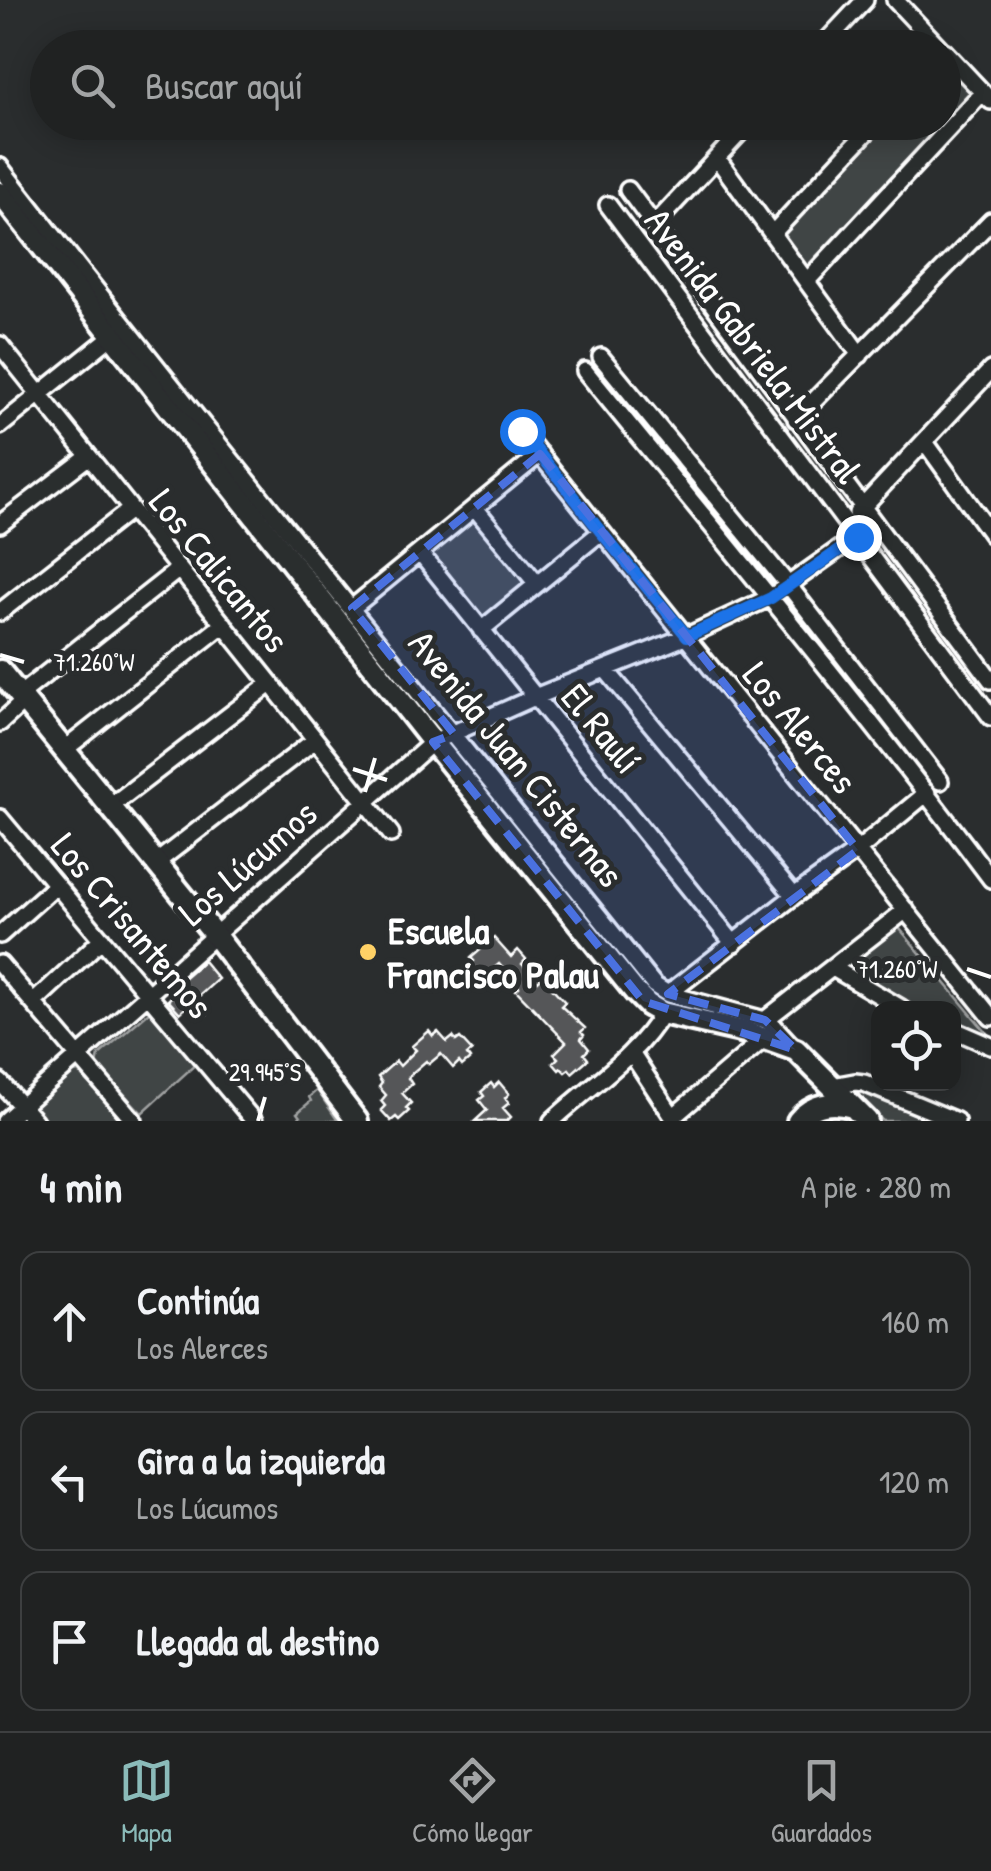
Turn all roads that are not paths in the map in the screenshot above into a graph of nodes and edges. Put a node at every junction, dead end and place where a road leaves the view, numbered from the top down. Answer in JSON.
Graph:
{"nodes":[{"id":1,"x":865,"y":0,"type":"edge"},
{"id":2,"x":895,"y":0,"type":"edge"},
{"id":3,"x":837,"y":30,"type":"edge"},
{"id":4,"x":924,"y":30,"type":"edge"},
{"id":5,"x":961,"y":69,"type":"edge"},
{"id":6,"x":987,"y":97,"type":"edge"},
{"id":7,"x":961,"y":123,"type":"edge"},
{"id":8,"x":734,"y":140,"type":"edge"},
{"id":9,"x":859,"y":140,"type":"edge"},
{"id":10,"x":945,"y":140,"type":"edge"},
{"id":11,"x":717,"y":158,"type":"junction"},
{"id":12,"x":0,"y":167,"type":"edge"},
{"id":13,"x":628,"y":190,"type":"dead end"},
{"id":14,"x":0,"y":193,"type":"edge"},
{"id":15,"x":608,"y":205,"type":"dead end"},
{"id":16,"x":991,"y":221,"type":"edge"},
{"id":17,"x":655,"y":224,"type":"junction"},
{"id":18,"x":772,"y":234,"type":"junction"},
{"id":19,"x":806,"y":281,"type":"junction"},
{"id":20,"x":112,"y":336,"type":"junction"},
{"id":21,"x":0,"y":345,"type":"edge"},
{"id":22,"x":860,"y":355,"type":"junction"},
{"id":23,"x":601,"y":358,"type":"dead end"},
{"id":24,"x":991,"y":370,"type":"edge"},
{"id":25,"x":585,"y":371,"type":"dead end"},
{"id":26,"x":40,"y":394,"type":"junction"},
{"id":27,"x":3,"y":417,"type":"edge"},
{"id":28,"x":796,"y":419,"type":"junction"},
{"id":29,"x":522,"y":431,"type":"dead end"},
{"id":30,"x":925,"y":442,"type":"junction"},
{"id":31,"x":540,"y":454,"type":"junction"},
{"id":32,"x":88,"y":457,"type":"junction"},
{"id":33,"x":991,"y":499,"type":"edge"},
{"id":34,"x":474,"y":508,"type":"junction"},
{"id":35,"x":862,"y":508,"type":"junction"},
{"id":36,"x":130,"y":510,"type":"junction"},
{"id":37,"x":977,"y":514,"type":"junction"},
{"id":38,"x":846,"y":522,"type":"junction"},
{"id":39,"x":0,"y":524,"type":"edge"},
{"id":40,"x":874,"y":524,"type":"junction"},
{"id":41,"x":601,"y":532,"type":"junction"},
{"id":42,"x":991,"y":534,"type":"edge"},
{"id":43,"x":858,"y":537,"type":"junction"},
{"id":44,"x":420,"y":552,"type":"junction"},
{"id":45,"x":179,"y":569,"type":"junction"},
{"id":46,"x":537,"y":584,"type":"junction"},
{"id":47,"x":789,"y":586,"type":"junction"},
{"id":48,"x":771,"y":598,"type":"junction"},
{"id":49,"x":352,"y":608,"type":"junction"},
{"id":50,"x":0,"y":612,"type":"edge"},
{"id":51,"x":224,"y":624,"type":"junction"},
{"id":52,"x":482,"y":630,"type":"junction"},
{"id":53,"x":687,"y":636,"type":"junction"},
{"id":54,"x":606,"y":670,"type":"junction"},
{"id":55,"x":0,"y":671,"type":"edge"},
{"id":56,"x":991,"y":680,"type":"edge"},
{"id":57,"x":270,"y":684,"type":"junction"},
{"id":58,"x":535,"y":696,"type":"junction"},
{"id":59,"x":23,"y":702,"type":"junction"},
{"id":60,"x":991,"y":717,"type":"edge"},
{"id":61,"x":0,"y":723,"type":"edge"},
{"id":62,"x":454,"y":734,"type":"junction"},
{"id":63,"x":315,"y":740,"type":"junction"},
{"id":64,"x":433,"y":742,"type":"junction"},
{"id":65,"x":64,"y":750,"type":"junction"},
{"id":66,"x":940,"y":781,"type":"dead end"},
{"id":67,"x":927,"y":793,"type":"junction"},
{"id":68,"x":366,"y":802,"type":"junction"},
{"id":69,"x":111,"y":806,"type":"junction"},
{"id":70,"x":3,"y":827,"type":"edge"},
{"id":71,"x":391,"y":834,"type":"dead end"},
{"id":72,"x":858,"y":850,"type":"junction"},
{"id":73,"x":157,"y":862,"type":"junction"},
{"id":74,"x":991,"y":879,"type":"edge"},
{"id":75,"x":56,"y":885,"type":"junction"},
{"id":76,"x":794,"y":896,"type":"junction"},
{"id":77,"x":906,"y":910,"type":"junction"},
{"id":78,"x":214,"y":934,"type":"junction"},
{"id":79,"x":0,"y":935,"type":"edge"},
{"id":80,"x":102,"y":940,"type":"junction"},
{"id":81,"x":734,"y":944,"type":"junction"},
{"id":82,"x":0,"y":964,"type":"edge"},
{"id":83,"x":832,"y":968,"type":"junction"},
{"id":84,"x":148,"y":994,"type":"junction"},
{"id":85,"x":890,"y":1001,"type":"edge"},
{"id":86,"x":34,"y":1002,"type":"junction"},
{"id":87,"x":665,"y":1004,"type":"junction"},
{"id":88,"x":991,"y":1018,"type":"edge"},
{"id":89,"x":765,"y":1029,"type":"junction"},
{"id":90,"x":961,"y":1033,"type":"edge"},
{"id":91,"x":991,"y":1046,"type":"edge"},
{"id":92,"x":631,"y":1052,"type":"junction"},
{"id":93,"x":78,"y":1056,"type":"junction"},
{"id":94,"x":0,"y":1082,"type":"edge"},
{"id":95,"x":832,"y":1086,"type":"junction"},
{"id":96,"x":22,"y":1106,"type":"junction"},
{"id":97,"x":860,"y":1114,"type":"edge"},
{"id":98,"x":560,"y":1118,"type":"edge"},
{"id":99,"x":5,"y":1121,"type":"edge"},
{"id":100,"x":35,"y":1121,"type":"edge"},
{"id":101,"x":134,"y":1121,"type":"edge"},
{"id":102,"x":254,"y":1121,"type":"edge"},
{"id":103,"x":357,"y":1121,"type":"edge"},
{"id":104,"x":798,"y":1121,"type":"edge"},
{"id":105,"x":956,"y":1121,"type":"edge"}],
"edges":[{"from":1,"to":3,"type":"street"},
{"from":2,"to":4,"type":"street"},
{"from":5,"to":6,"type":"street"},
{"from":6,"to":7,"type":"street"},
{"from":8,"to":11,"type":"street"},
{"from":9,"to":18,"type":"street"},
{"from":10,"to":19,"type":"street"},
{"from":11,"to":17,"type":"street"},
{"from":11,"to":18,"type":"street"},
{"from":12,"to":49,"type":"street","name":"Avenida Juan Cisternas"},
{"from":13,"to":17,"type":"street","name":"Avenida Gabriela Mistral"},
{"from":14,"to":20,"type":"main road","name":"Avenida Juan Cisternas"},
{"from":15,"to":38,"type":"street","name":"Avenida Gabriela Mistral"},
{"from":16,"to":22,"type":"street"},
{"from":17,"to":28,"type":"street","name":"Avenida Gabriela Mistral"},
{"from":18,"to":19,"type":"street"},
{"from":19,"to":22,"type":"street"},
{"from":20,"to":26,"type":"street"},
{"from":20,"to":64,"type":"main road","name":"Avenida Juan Cisternas"},
{"from":21,"to":26,"type":"street","name":"Los Calicantos"},
{"from":22,"to":28,"type":"street"},
{"from":23,"to":47,"type":"street"},
{"from":24,"to":30,"type":"street"},
{"from":25,"to":48,"type":"street"},
{"from":26,"to":27,"type":"street"},
{"from":26,"to":32,"type":"street","name":"Los Calicantos"},
{"from":28,"to":35,"type":"street","name":"Avenida Gabriela Mistral"},
{"from":29,"to":31,"type":"street","name":"Los Alerces"},
{"from":30,"to":35,"type":"street"},
{"from":30,"to":37,"type":"street"},
{"from":31,"to":34,"type":"street"},
{"from":31,"to":41,"type":"street","name":"Los Alerces"},
{"from":32,"to":36,"type":"street","name":"Los Calicantos"},
{"from":32,"to":39,"type":"street"},
{"from":33,"to":37,"type":"street"},
{"from":34,"to":44,"type":"street"},
{"from":34,"to":46,"type":"street"},
{"from":35,"to":38,"type":"street"},
{"from":35,"to":40,"type":"street","name":"Avenida Gabriela Mistral"},
{"from":36,"to":45,"type":"street","name":"Los Calicantos"},
{"from":36,"to":50,"type":"street"},
{"from":37,"to":42,"type":"street"},
{"from":38,"to":43,"type":"street","name":"Avenida Gabriela Mistral"},
{"from":40,"to":43,"type":"street","name":"Los Lúcumos"},
{"from":40,"to":56,"type":"street","name":"Avenida Gabriela Mistral"},
{"from":41,"to":46,"type":"street"},
{"from":41,"to":53,"type":"street","name":"Los Alerces"},
{"from":43,"to":47,"type":"street","name":"Los Lúcumos"},
{"from":43,"to":60,"type":"street","name":"Avenida Gabriela Mistral"},
{"from":44,"to":49,"type":"street"},
{"from":44,"to":52,"type":"street","name":"El Raulí"},
{"from":45,"to":51,"type":"street","name":"Los Calicantos"},
{"from":45,"to":59,"type":"street"},
{"from":46,"to":52,"type":"street"},
{"from":47,"to":48,"type":"street","name":"Los Lúcumos"},
{"from":47,"to":66,"type":"street"},
{"from":48,"to":53,"type":"street","name":"Los Lúcumos"},
{"from":48,"to":67,"type":"street"},
{"from":49,"to":62,"type":"street","name":"Avenida Juan Cisternas"},
{"from":51,"to":57,"type":"street","name":"Los Calicantos"},
{"from":51,"to":65,"type":"street"},
{"from":52,"to":58,"type":"street","name":"El Raulí"},
{"from":53,"to":54,"type":"street","name":"Los Lúcumos"},
{"from":53,"to":72,"type":"street","name":"Los Alerces"},
{"from":54,"to":58,"type":"street","name":"Los Lúcumos"},
{"from":54,"to":76,"type":"street"},
{"from":55,"to":59,"type":"main road"},
{"from":57,"to":63,"type":"street","name":"Los Calicantos"},
{"from":57,"to":69,"type":"street"},
{"from":58,"to":62,"type":"street","name":"Los Lúcumos"},
{"from":58,"to":81,"type":"street","name":"El Raulí"},
{"from":59,"to":61,"type":"street"},
{"from":59,"to":65,"type":"main road"},
{"from":62,"to":64,"type":"street","name":"Los Lúcumos"},
{"from":62,"to":87,"type":"street","name":"Avenida Juan Cisternas"},
{"from":63,"to":68,"type":"street","name":"Los Calicantos"},
{"from":63,"to":73,"type":"street"},
{"from":64,"to":68,"type":"street","name":"Los Lúcumos"},
{"from":64,"to":87,"type":"main road","name":"Avenida Juan Cisternas"},
{"from":65,"to":69,"type":"main road"},
{"from":67,"to":72,"type":"street"},
{"from":67,"to":74,"type":"street"},
{"from":68,"to":71,"type":"street","name":"Los Calicantos"},
{"from":68,"to":78,"type":"street","name":"Los Lúcumos"},
{"from":69,"to":73,"type":"main road"},
{"from":70,"to":75,"type":"street","name":"Los Crisantemos"},
{"from":72,"to":76,"type":"street"},
{"from":72,"to":77,"type":"street","name":"Los Alerces"},
{"from":73,"to":78,"type":"main road"},
{"from":75,"to":79,"type":"street"},
{"from":75,"to":80,"type":"street","name":"Los Crisantemos"},
{"from":76,"to":81,"type":"street"},
{"from":77,"to":83,"type":"street"},
{"from":77,"to":88,"type":"street","name":"Los Alerces"},
{"from":78,"to":84,"type":"street","name":"Los Lúcumos"},
{"from":78,"to":103,"type":"main road"},
{"from":80,"to":84,"type":"street","name":"Los Crisantemos"},
{"from":80,"to":86,"type":"street"},
{"from":81,"to":87,"type":"street"},
{"from":82,"to":86,"type":"street"},
{"from":83,"to":85,"type":"street"},
{"from":83,"to":89,"type":"street"},
{"from":84,"to":93,"type":"street","name":"Los Lúcumos"},
{"from":84,"to":102,"type":"street","name":"Los Crisantemos"},
{"from":86,"to":93,"type":"street"},
{"from":87,"to":89,"type":"main road","name":"Avenida Juan Cisternas"},
{"from":87,"to":92,"type":"street"},
{"from":89,"to":92,"type":"street"},
{"from":89,"to":95,"type":"main road","name":"Avenida Juan Cisternas"},
{"from":90,"to":91,"type":"street"},
{"from":92,"to":98,"type":"street"},
{"from":93,"to":96,"type":"street","name":"Los Lúcumos"},
{"from":93,"to":101,"type":"street"},
{"from":94,"to":96,"type":"street"},
{"from":95,"to":97,"type":"main road","name":"Avenida Juan Cisternas"},
{"from":95,"to":105,"type":"street"},
{"from":96,"to":99,"type":"street","name":"Los Lúcumos"},
{"from":96,"to":100,"type":"street"},
{"from":97,"to":104,"type":"main road"}]}
